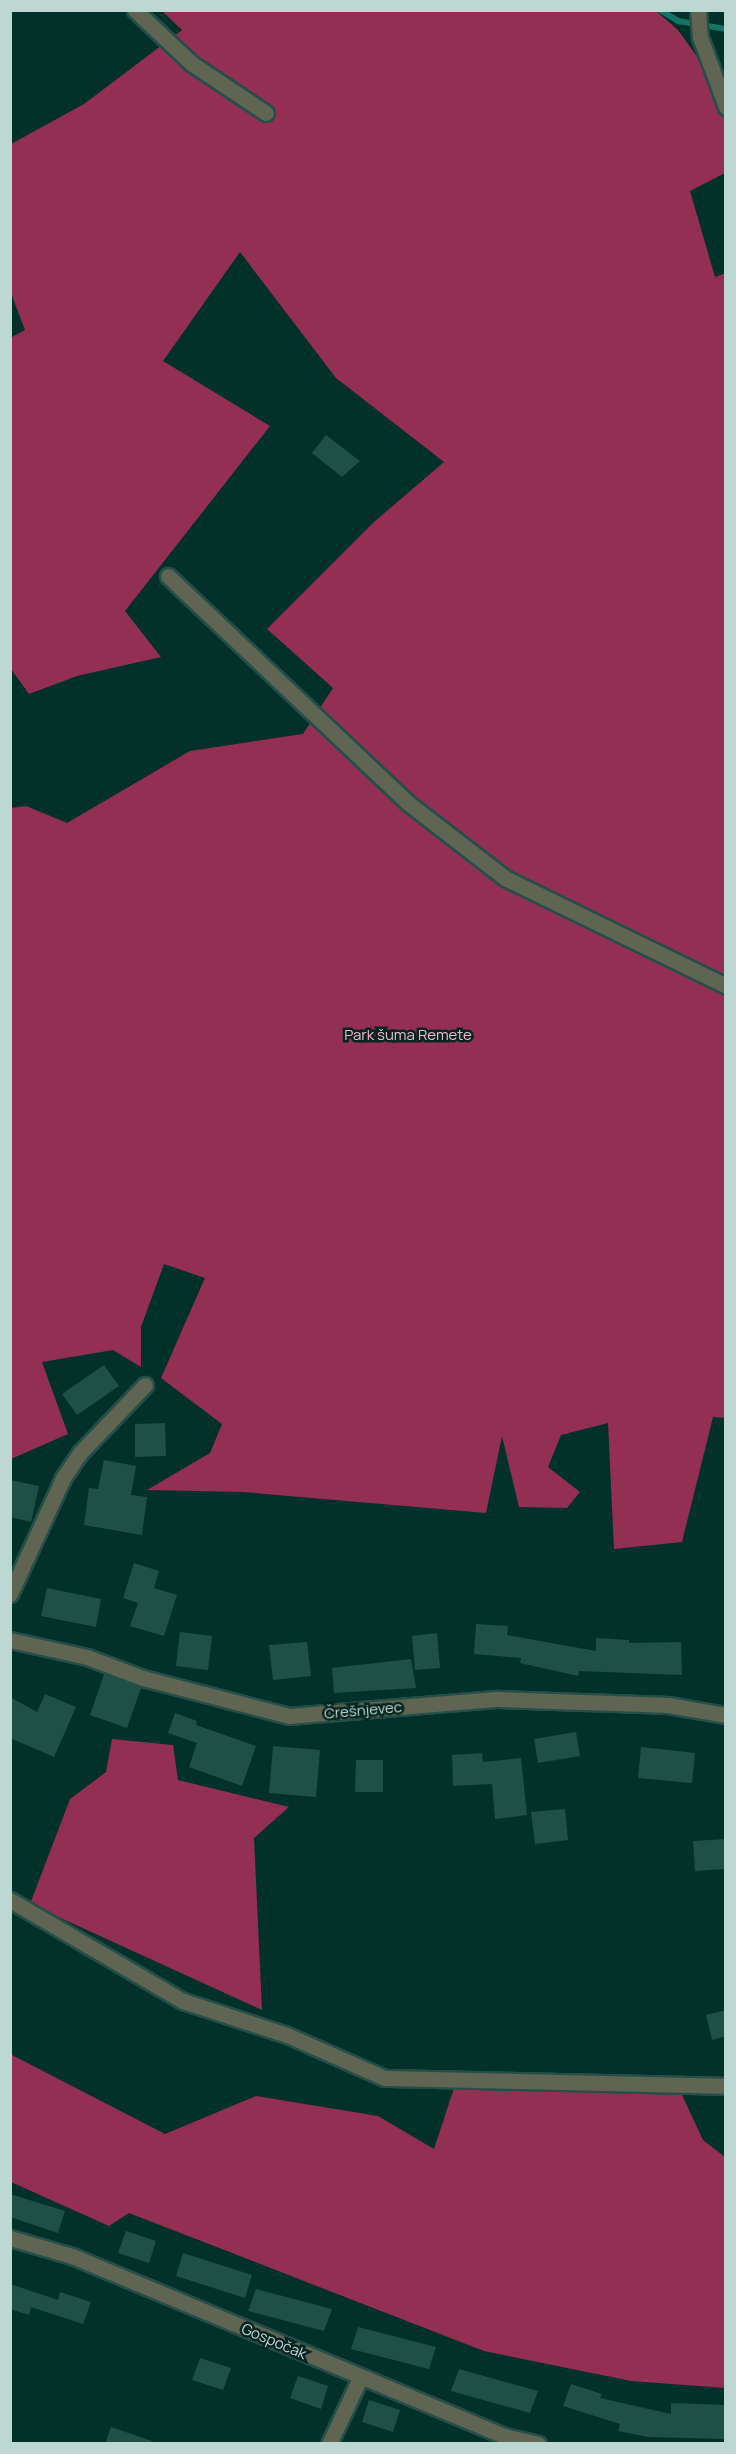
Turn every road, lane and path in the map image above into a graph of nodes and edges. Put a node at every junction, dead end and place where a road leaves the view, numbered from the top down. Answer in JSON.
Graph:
{"nodes":[{"id":1,"x":135,"y":10,"type":"edge"},
{"id":2,"x":699,"y":14,"type":"edge"},
{"id":3,"x":726,"y":107,"type":"edge"},
{"id":4,"x":266,"y":112,"type":"dead end"},
{"id":5,"x":168,"y":576,"type":"dead end"},
{"id":6,"x":726,"y":986,"type":"edge"},
{"id":7,"x":145,"y":1385,"type":"dead end"},
{"id":8,"x":10,"y":1594,"type":"edge"},
{"id":9,"x":10,"y":1640,"type":"edge"},
{"id":10,"x":726,"y":1715,"type":"edge"},
{"id":11,"x":10,"y":1900,"type":"edge"},
{"id":12,"x":726,"y":2086,"type":"edge"},
{"id":13,"x":10,"y":2238,"type":"edge"},
{"id":14,"x":360,"y":2378,"type":"junction"},
{"id":15,"x":520,"y":2441,"type":"edge"},
{"id":16,"x":329,"y":2444,"type":"edge"},
{"id":17,"x":538,"y":2444,"type":"edge"}],
"edges":[{"from":1,"to":4,"type":"street"},
{"from":2,"to":3,"type":"street"},
{"from":5,"to":6,"type":"street"},
{"from":7,"to":8,"type":"street"},
{"from":9,"to":10,"type":"street","name":"Črešnjevec"},
{"from":11,"to":12,"type":"street"},
{"from":13,"to":14,"type":"street","name":"Gospočak"},
{"from":14,"to":15,"type":"street","name":"Gospočak"},
{"from":14,"to":16,"type":"street"},
{"from":15,"to":17,"type":"street","name":"Gospočak"}]}
